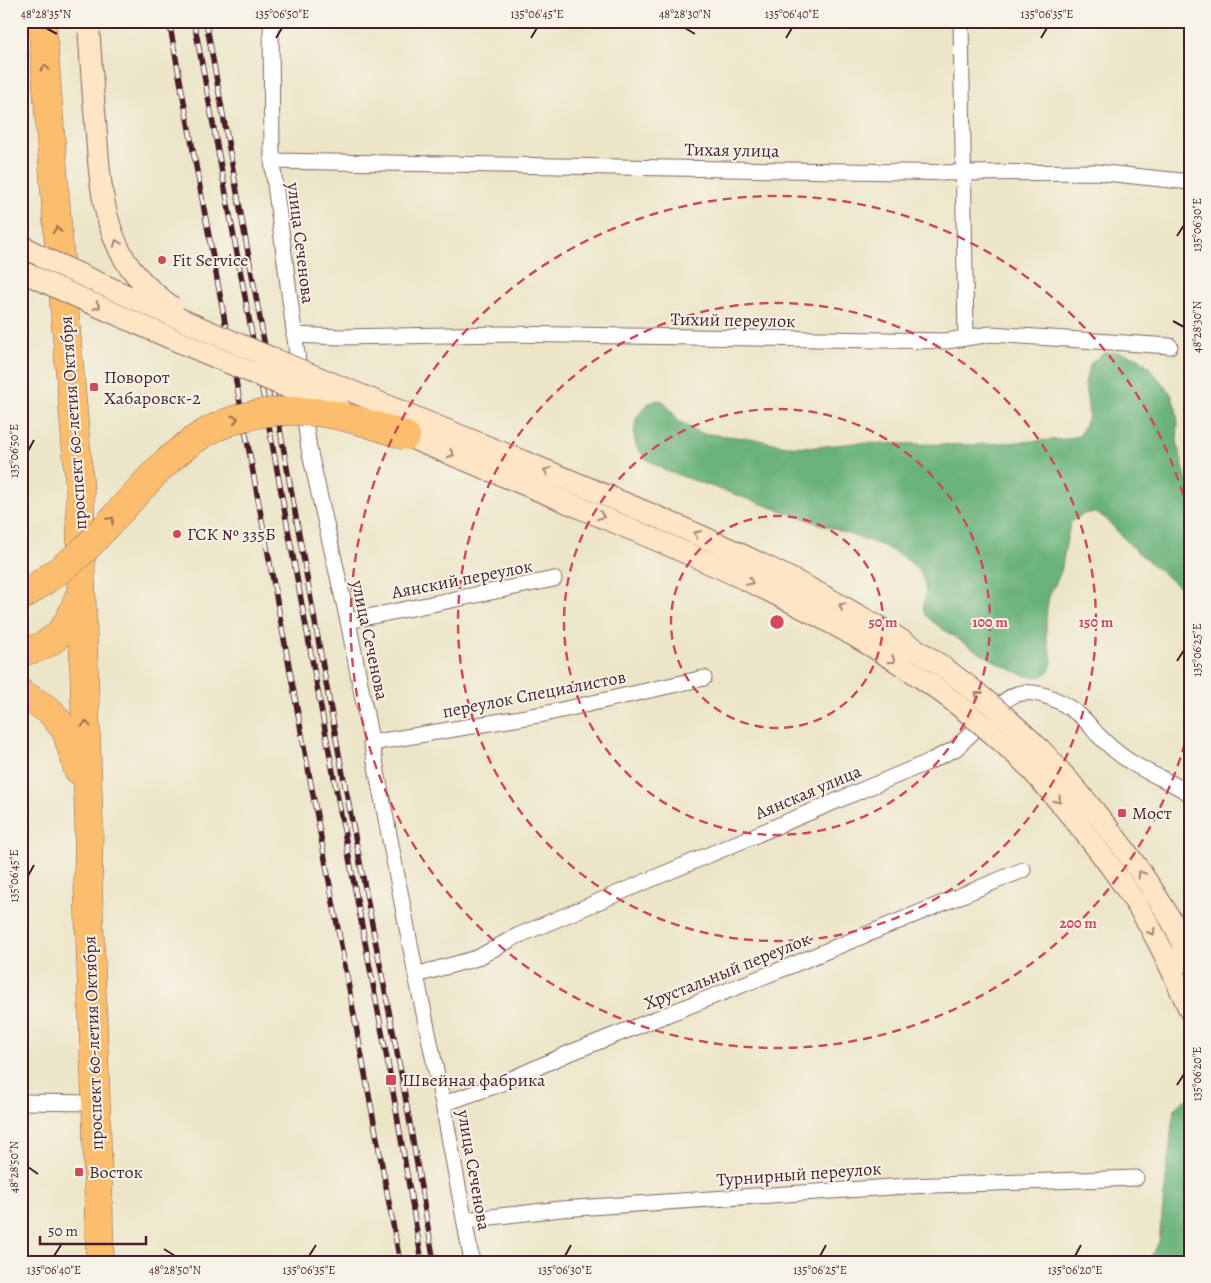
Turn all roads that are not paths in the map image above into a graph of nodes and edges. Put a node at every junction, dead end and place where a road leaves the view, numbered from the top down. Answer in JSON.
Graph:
{"nodes":[{"id":1,"x":42,"y":21,"type":"edge"},
{"id":2,"x":271,"y":21,"type":"edge"},
{"id":3,"x":961,"y":21,"type":"edge"},
{"id":4,"x":88,"y":27,"type":"edge"},
{"id":5,"x":272,"y":161,"type":"junction"},
{"id":6,"x":962,"y":172,"type":"junction"},
{"id":7,"x":1190,"y":182,"type":"edge"},
{"id":8,"x":21,"y":246,"type":"edge"},
{"id":9,"x":21,"y":271,"type":"edge"},
{"id":10,"x":294,"y":335,"type":"junction"},
{"id":11,"x":966,"y":338,"type":"junction"},
{"id":12,"x":1170,"y":346,"type":"dead end"},
{"id":13,"x":247,"y":348,"type":"junction"},
{"id":14,"x":406,"y":436,"type":"junction"},
{"id":15,"x":81,"y":576,"type":"junction"},
{"id":16,"x":554,"y":579,"type":"dead end"},
{"id":17,"x":21,"y":597,"type":"edge"},
{"id":18,"x":348,"y":621,"type":"junction"},
{"id":19,"x":21,"y":652,"type":"edge"},
{"id":20,"x":704,"y":678,"type":"dead end"},
{"id":21,"x":21,"y":693,"type":"edge"},
{"id":22,"x":371,"y":743,"type":"junction"},
{"id":23,"x":1187,"y":792,"type":"edge"},
{"id":24,"x":89,"y":825,"type":"junction"},
{"id":25,"x":1023,"y":870,"type":"dead end"},
{"id":26,"x":1190,"y":963,"type":"edge"},
{"id":27,"x":416,"y":975,"type":"junction"},
{"id":28,"x":1190,"y":1011,"type":"edge"},
{"id":29,"x":21,"y":1102,"type":"edge"},
{"id":30,"x":96,"y":1103,"type":"junction"},
{"id":31,"x":443,"y":1104,"type":"junction"},
{"id":32,"x":1136,"y":1178,"type":"dead end"},
{"id":33,"x":464,"y":1220,"type":"junction"},
{"id":34,"x":100,"y":1262,"type":"edge"},
{"id":35,"x":472,"y":1262,"type":"edge"}],
"edges":[{"from":15,"to":1,"type":"highway","name":"проспект 60-летия Октября","one_way":true},
{"from":2,"to":5,"type":"street","name":"улица Сеченова"},
{"from":3,"to":6,"type":"street"},
{"from":13,"to":4,"type":"main road","one_way":true,"bridge":true},
{"from":5,"to":6,"type":"street","name":"Тихая улица"},
{"from":5,"to":10,"type":"street","name":"улица Сеченова"},
{"from":6,"to":7,"type":"street","name":"Тихая улица"},
{"from":6,"to":11,"type":"street"},
{"from":8,"to":13,"type":"main road","bridge":true},
{"from":9,"to":14,"type":"main road","one_way":true,"bridge":true},
{"from":10,"to":11,"type":"street","name":"Тихий переулок"},
{"from":10,"to":18,"type":"street","name":"улица Сеченова"},
{"from":11,"to":12,"type":"street","name":"Тихий переулок"},
{"from":26,"to":13,"type":"main road","one_way":true,"bridge":true},
{"from":17,"to":14,"type":"highway","one_way":true,"bridge":true},
{"from":14,"to":28,"type":"main road","one_way":true,"bridge":true},
{"from":15,"to":19,"type":"highway"},
{"from":24,"to":15,"type":"highway","name":"проспект 60-летия Октября","one_way":true},
{"from":16,"to":18,"type":"street","name":"Аянский переулок"},
{"from":18,"to":22,"type":"street","name":"улица Сеченова"},
{"from":20,"to":22,"type":"street","name":"переулок Специалистов"},
{"from":21,"to":24,"type":"highway","name":"проспект 60-летия Октября"},
{"from":22,"to":27,"type":"street","name":"улица Сеченова"},
{"from":23,"to":27,"type":"street","name":"Аянская улица"},
{"from":24,"to":30,"type":"highway","name":"проспект 60-летия Октября"},
{"from":25,"to":31,"type":"street","name":"Хрустальный переулок"},
{"from":27,"to":31,"type":"street","name":"улица Сеченова"},
{"from":29,"to":30,"type":"street"},
{"from":30,"to":34,"type":"highway","name":"проспект 60-летия Октября"},
{"from":31,"to":33,"type":"street","name":"улица Сеченова"},
{"from":32,"to":33,"type":"street","name":"Турнирный переулок"},
{"from":33,"to":35,"type":"street","name":"улица Сеченова"}]}
